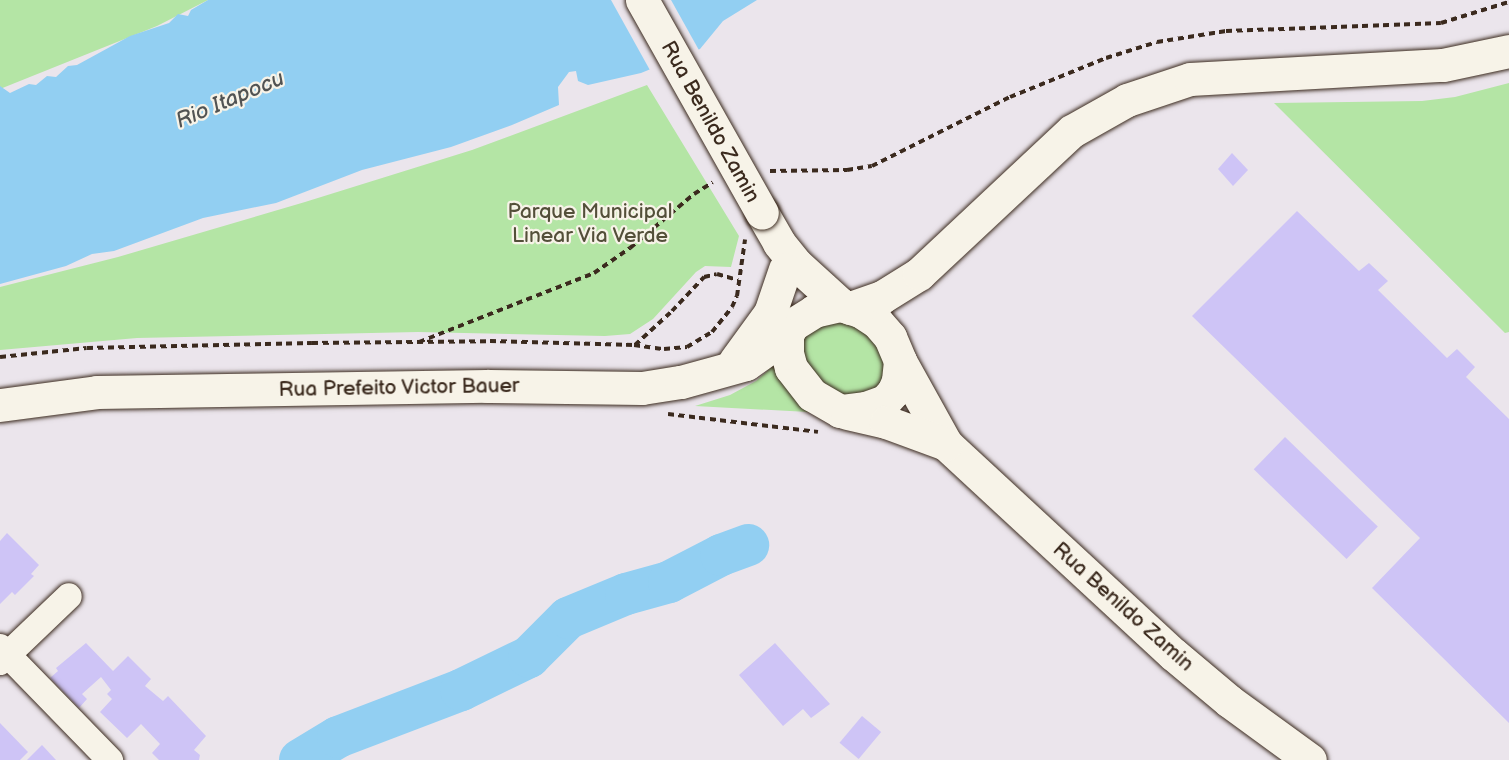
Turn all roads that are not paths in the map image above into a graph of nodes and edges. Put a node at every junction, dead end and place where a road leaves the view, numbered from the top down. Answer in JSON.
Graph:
{"nodes":[{"id":1,"x":642,"y":0,"type":"edge"},
{"id":2,"x":1509,"y":51,"type":"edge"},
{"id":3,"x":782,"y":256,"type":"junction"},
{"id":4,"x":846,"y":307,"type":"junction"},
{"id":5,"x":790,"y":330,"type":"junction"},
{"id":6,"x":900,"y":361,"type":"junction"},
{"id":7,"x":720,"y":372,"type":"junction"},
{"id":8,"x":0,"y":405,"type":"edge"},
{"id":9,"x":831,"y":422,"type":"junction"},
{"id":10,"x":946,"y":444,"type":"junction"},
{"id":11,"x":69,"y":596,"type":"dead end"},
{"id":12,"x":3,"y":655,"type":"edge"},
{"id":13,"x":110,"y":760,"type":"edge"},
{"id":14,"x":1310,"y":760,"type":"edge"}],
"edges":[{"from":1,"to":3,"type":"main road","name":"Rua Benildo Zamin","bridge":true},
{"from":2,"to":4,"type":"main road"},
{"from":3,"to":4,"type":"main road","name":"Rua Benildo Zamin"},
{"from":3,"to":5,"type":"main road","name":"Rua Benildo Zamin"},
{"from":3,"to":7,"type":"main road"},
{"from":4,"to":5,"type":"main road"},
{"from":4,"to":6,"type":"main road"},
{"from":5,"to":7,"type":"main road","name":"Rua Prefeito Victor Bauer"},
{"from":5,"to":9,"type":"main road"},
{"from":6,"to":9,"type":"main road"},
{"from":6,"to":10,"type":"main road","name":"Rua Benildo Zamin"},
{"from":7,"to":8,"type":"main road","name":"Rua Prefeito Victor Bauer"},
{"from":9,"to":10,"type":"main road","name":"Rua Benildo Zamin"},
{"from":10,"to":14,"type":"main road","name":"Rua Benildo Zamin"},
{"from":11,"to":12,"type":"street"},
{"from":12,"to":13,"type":"street"}]}
